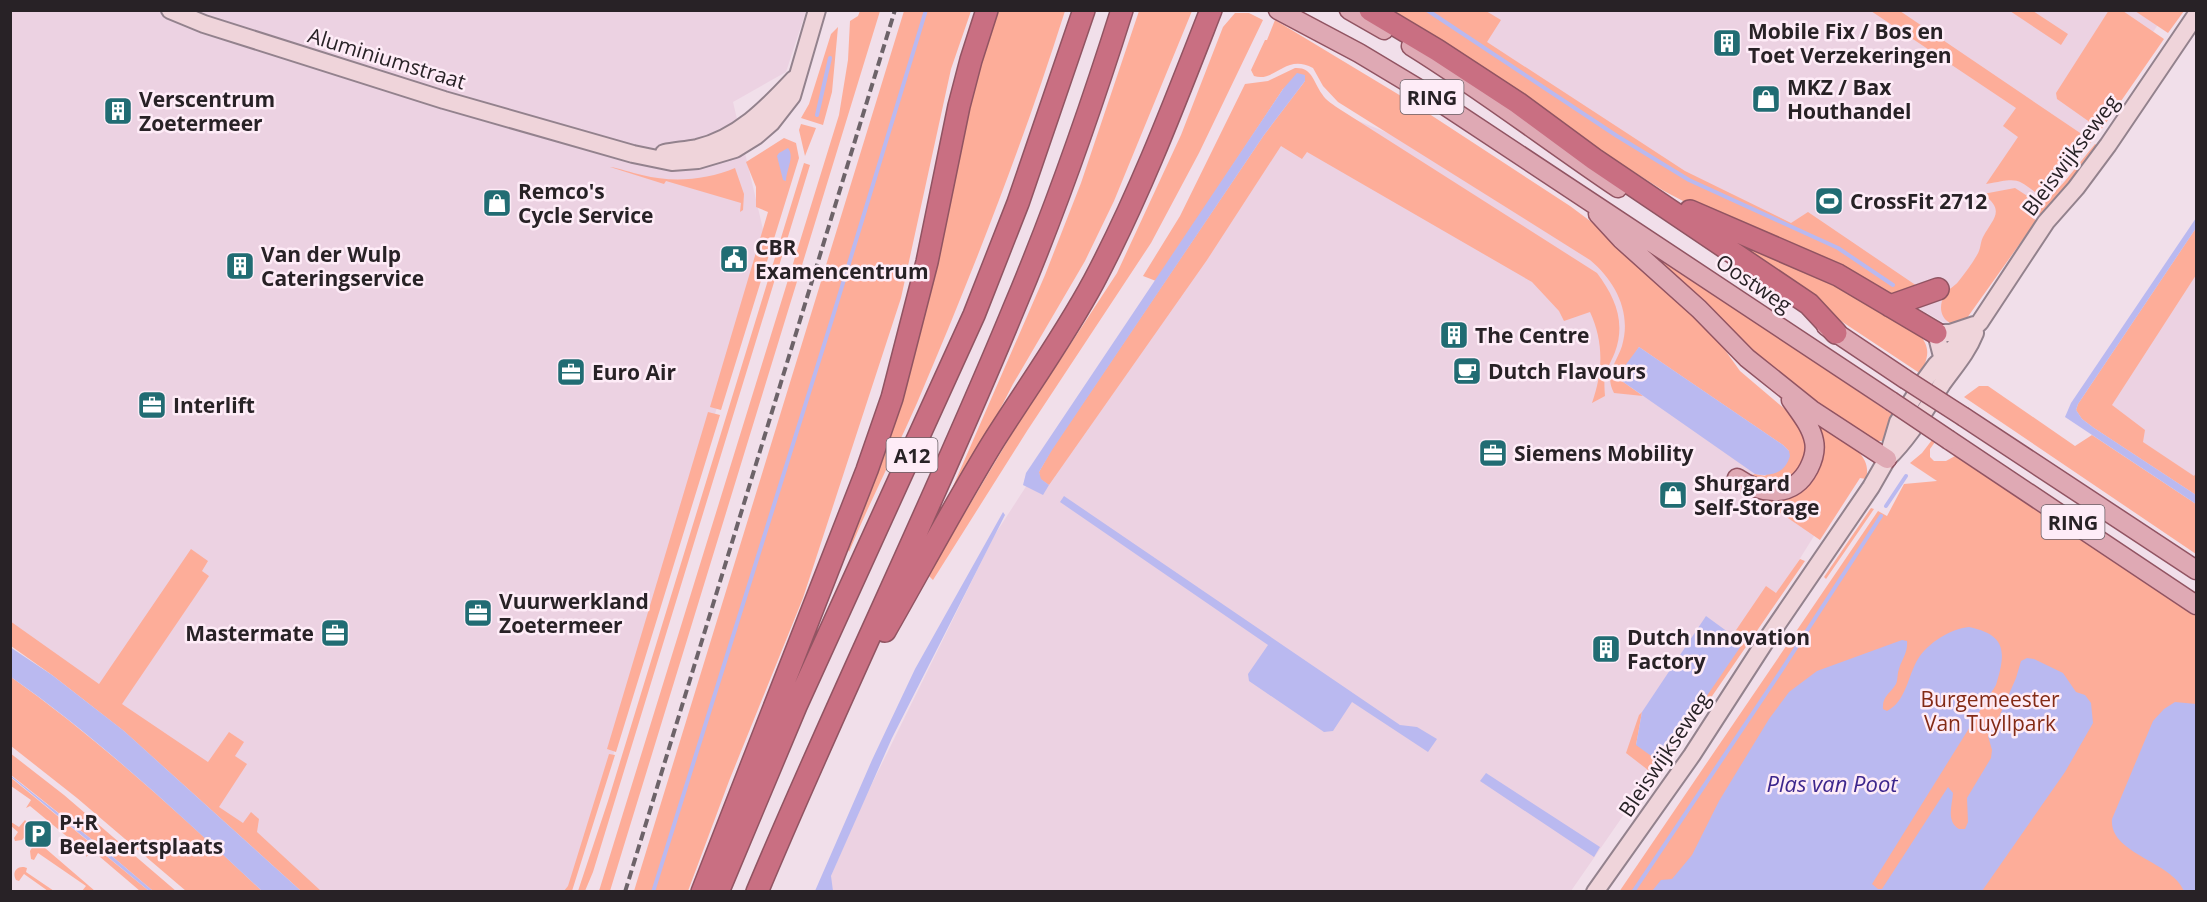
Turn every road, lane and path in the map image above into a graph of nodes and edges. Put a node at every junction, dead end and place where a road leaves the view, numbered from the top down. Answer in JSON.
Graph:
{"nodes":[{"id":1,"x":170,"y":10,"type":"edge"},
{"id":2,"x":817,"y":10,"type":"edge"},
{"id":3,"x":987,"y":10,"type":"edge"},
{"id":4,"x":1084,"y":10,"type":"edge"},
{"id":5,"x":1122,"y":10,"type":"edge"},
{"id":6,"x":1211,"y":10,"type":"edge"},
{"id":7,"x":1278,"y":10,"type":"edge"},
{"id":8,"x":1349,"y":10,"type":"edge"},
{"id":9,"x":1370,"y":10,"type":"edge"},
{"id":10,"x":2196,"y":15,"type":"edge"},
{"id":11,"x":1576,"y":191,"type":"junction"},
{"id":12,"x":1658,"y":201,"type":"junction"},
{"id":13,"x":1938,"y":290,"type":"dead end"},
{"id":14,"x":1890,"y":306,"type":"junction"},
{"id":15,"x":1980,"y":322,"type":"junction"},
{"id":16,"x":1836,"y":333,"type":"junction"},
{"id":17,"x":1936,"y":333,"type":"junction"},
{"id":18,"x":1943,"y":358,"type":"junction"},
{"id":19,"x":1944,"y":381,"type":"junction"},
{"id":20,"x":1783,"y":388,"type":"junction"},
{"id":21,"x":1887,"y":459,"type":"junction"},
{"id":22,"x":1737,"y":478,"type":"dead end"},
{"id":23,"x":2196,"y":570,"type":"edge"},
{"id":24,"x":2196,"y":605,"type":"edge"},
{"id":25,"x":820,"y":743,"type":"junction"},
{"id":26,"x":702,"y":891,"type":"edge"},
{"id":27,"x":718,"y":891,"type":"edge"},
{"id":28,"x":757,"y":891,"type":"edge"},
{"id":29,"x":1595,"y":891,"type":"edge"}],
"edges":[{"from":1,"to":2,"type":"street","name":"Aluminiumstraat"},
{"from":3,"to":26,"type":"highway","number":"A12"},
{"from":4,"to":27,"type":"highway","number":"A12"},
{"from":5,"to":25,"type":"highway","number":"A12"},
{"from":6,"to":25,"type":"highway","number":"A12"},
{"from":7,"to":11,"type":"main road","name":"Oostweg","number":"RING"},
{"from":8,"to":16,"type":"main road","name":"Oostweg","number":"RING"},
{"from":9,"to":12,"type":"highway"},
{"from":10,"to":15,"type":"street","name":"Bleiswijkseweg"},
{"from":11,"to":20,"type":"main road"},
{"from":11,"to":24,"type":"main road","name":"Oostweg","number":"RING","bridge":true},
{"from":12,"to":14,"type":"highway"},
{"from":12,"to":16,"type":"highway"},
{"from":13,"to":14,"type":"highway"},
{"from":14,"to":17,"type":"highway"},
{"from":15,"to":17,"type":"street"},
{"from":15,"to":18,"type":"street","name":"Bleiswijkseweg"},
{"from":15,"to":19,"type":"street","name":"Bleiswijkseweg"},
{"from":16,"to":23,"type":"main road","name":"Oostweg","number":"RING","bridge":true},
{"from":17,"to":18,"type":"street"},
{"from":18,"to":19,"type":"street"},
{"from":18,"to":21,"type":"street","name":"Bleiswijkseweg"},
{"from":19,"to":21,"type":"street","name":"Bleiswijkseweg"},
{"from":20,"to":21,"type":"main road"},
{"from":20,"to":22,"type":"main road"},
{"from":21,"to":29,"type":"street","name":"Bleiswijkseweg"},
{"from":25,"to":28,"type":"highway","number":"A12"}]}
